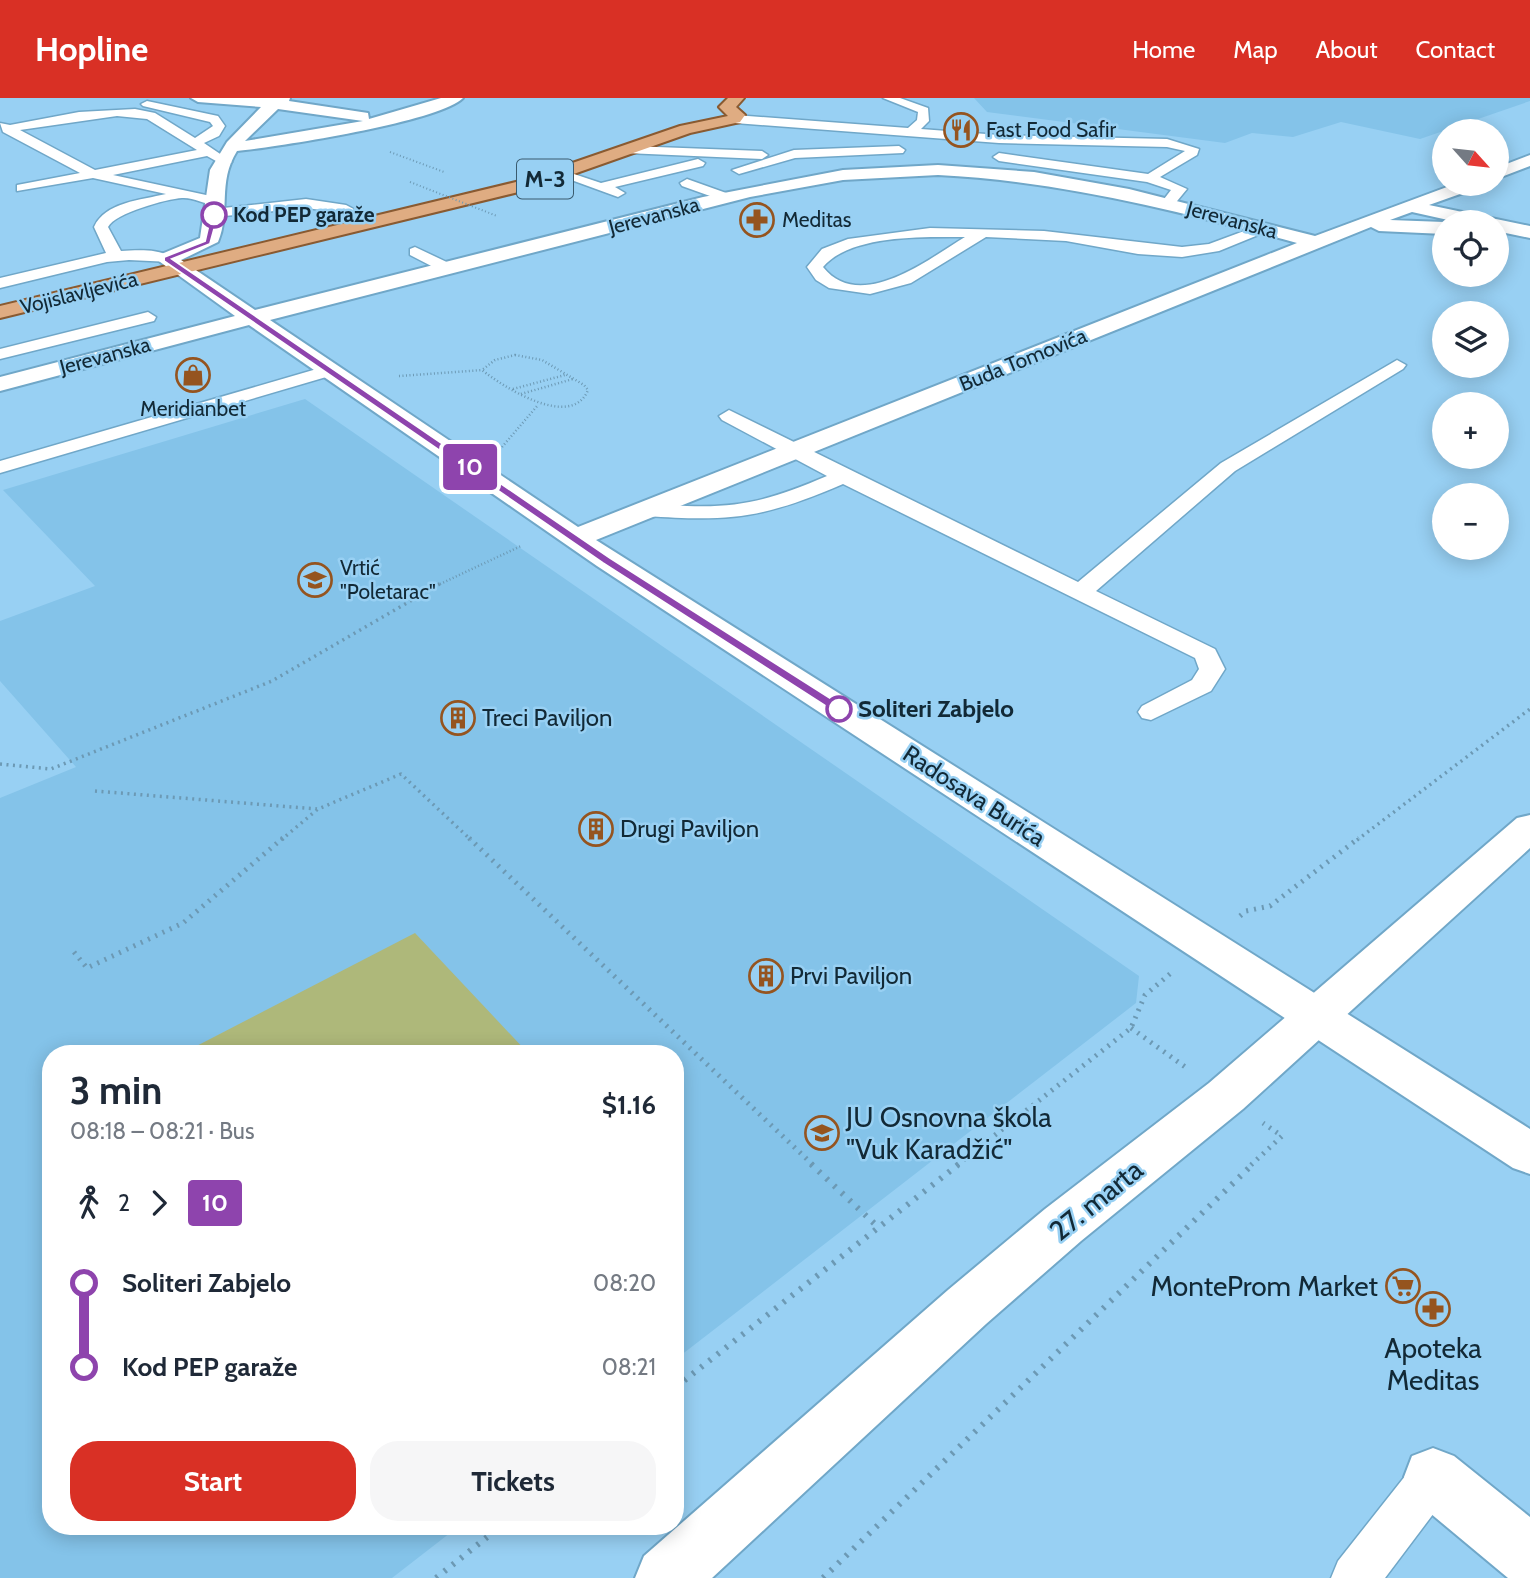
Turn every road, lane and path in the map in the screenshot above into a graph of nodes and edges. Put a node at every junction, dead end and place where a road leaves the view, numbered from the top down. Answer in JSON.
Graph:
{"nodes":[{"id":1,"x":198,"y":98,"type":"edge"},
{"id":2,"x":456,"y":98,"type":"edge"},
{"id":3,"x":737,"y":98,"type":"edge"},
{"id":4,"x":889,"y":98,"type":"edge"},
{"id":5,"x":279,"y":101,"type":"edge"},
{"id":6,"x":113,"y":112,"type":"junction"},
{"id":7,"x":736,"y":119,"type":"junction"},
{"id":8,"x":387,"y":120,"type":"junction"},
{"id":9,"x":3,"y":127,"type":"edge"},
{"id":10,"x":334,"y":131,"type":"junction"},
{"id":11,"x":910,"y":133,"type":"junction"},
{"id":12,"x":999,"y":139,"type":"junction"},
{"id":13,"x":195,"y":143,"type":"junction"},
{"id":14,"x":630,"y":150,"type":"junction"},
{"id":15,"x":915,"y":151,"type":"dead end"},
{"id":16,"x":209,"y":152,"type":"junction"},
{"id":17,"x":229,"y":155,"type":"junction"},
{"id":18,"x":794,"y":155,"type":"junction"},
{"id":19,"x":729,"y":156,"type":"junction"},
{"id":20,"x":1530,"y":160,"type":"edge"},
{"id":21,"x":1509,"y":169,"type":"edge"},
{"id":22,"x":739,"y":170,"type":"dead end"},
{"id":23,"x":92,"y":174,"type":"junction"},
{"id":24,"x":562,"y":174,"type":"junction"},
{"id":25,"x":455,"y":176,"type":"dead end"},
{"id":26,"x":1150,"y":177,"type":"junction"},
{"id":27,"x":420,"y":181,"type":"dead end"},
{"id":28,"x":410,"y":182,"type":"junction"},
{"id":29,"x":687,"y":183,"type":"dead end"},
{"id":30,"x":402,"y":185,"type":"dead end"},
{"id":31,"x":1509,"y":185,"type":"edge"},
{"id":32,"x":1519,"y":186,"type":"dead end"},
{"id":33,"x":599,"y":187,"type":"junction"},
{"id":34,"x":22,"y":188,"type":"dead end"},
{"id":35,"x":184,"y":194,"type":"junction"},
{"id":36,"x":1438,"y":196,"type":"edge"},
{"id":37,"x":632,"y":197,"type":"dead end"},
{"id":38,"x":724,"y":198,"type":"junction"},
{"id":39,"x":1168,"y":203,"type":"junction"},
{"id":40,"x":215,"y":207,"type":"junction"},
{"id":41,"x":1407,"y":207,"type":"junction"},
{"id":42,"x":1432,"y":212,"type":"edge"},
{"id":43,"x":358,"y":215,"type":"dead end"},
{"id":44,"x":496,"y":216,"type":"dead end"},
{"id":45,"x":1361,"y":224,"type":"junction"},
{"id":46,"x":1432,"y":227,"type":"edge"},
{"id":47,"x":1264,"y":228,"type":"junction"},
{"id":48,"x":1509,"y":228,"type":"edge"},
{"id":49,"x":1509,"y":231,"type":"edge"},
{"id":50,"x":984,"y":232,"type":"junction"},
{"id":51,"x":1530,"y":232,"type":"edge"},
{"id":52,"x":1317,"y":242,"type":"junction"},
{"id":53,"x":415,"y":252,"type":"dead end"},
{"id":54,"x":116,"y":257,"type":"junction"},
{"id":55,"x":172,"y":264,"type":"junction"},
{"id":56,"x":447,"y":268,"type":"junction"},
{"id":57,"x":0,"y":283,"type":"edge"},
{"id":58,"x":0,"y":312,"type":"edge"},
{"id":59,"x":148,"y":317,"type":"dead end"},
{"id":60,"x":250,"y":318,"type":"junction"},
{"id":61,"x":22,"y":349,"type":"junction"},
{"id":62,"x":0,"y":354,"type":"edge"},
{"id":63,"x":1397,"y":365,"type":"dead end"},
{"id":64,"x":54,"y":370,"type":"junction"},
{"id":65,"x":482,"y":370,"type":"junction"},
{"id":66,"x":327,"y":371,"type":"junction"},
{"id":67,"x":566,"y":374,"type":"junction"},
{"id":68,"x":390,"y":376,"type":"dead end"},
{"id":69,"x":573,"y":379,"type":"junction"},
{"id":70,"x":0,"y":384,"type":"edge"},
{"id":71,"x":512,"y":390,"type":"junction"},
{"id":72,"x":520,"y":394,"type":"junction"},
{"id":73,"x":538,"y":405,"type":"junction"},
{"id":74,"x":729,"y":416,"type":"dead end"},
{"id":75,"x":500,"y":450,"type":"dead end"},
{"id":76,"x":793,"y":452,"type":"junction"},
{"id":77,"x":0,"y":467,"type":"edge"},
{"id":78,"x":844,"y":476,"type":"junction"},
{"id":79,"x":646,"y":510,"type":"junction"},
{"id":80,"x":575,"y":538,"type":"junction"},
{"id":81,"x":524,"y":544,"type":"dead end"},
{"id":82,"x":1081,"y":590,"type":"junction"},
{"id":83,"x":1530,"y":709,"type":"edge"},
{"id":84,"x":1151,"y":712,"type":"dead end"},
{"id":85,"x":0,"y":764,"type":"edge"},
{"id":86,"x":95,"y":791,"type":"dead end"},
{"id":87,"x":318,"y":809,"type":"junction"},
{"id":88,"x":1530,"y":827,"type":"edge"},
{"id":89,"x":1270,"y":906,"type":"dead end"},
{"id":90,"x":74,"y":952,"type":"dead end"},
{"id":91,"x":1319,"y":1016,"type":"junction"},
{"id":92,"x":1131,"y":1028,"type":"dead end"},
{"id":93,"x":1282,"y":1136,"type":"dead end"},
{"id":94,"x":1530,"y":1154,"type":"edge"},
{"id":95,"x":878,"y":1227,"type":"junction"},
{"id":96,"x":684,"y":1381,"type":"edge"},
{"id":97,"x":1433,"y":1477,"type":"joint"},
{"id":98,"x":489,"y":1535,"type":"edge"},
{"id":99,"x":1530,"y":1556,"type":"edge"},
{"id":100,"x":436,"y":1578,"type":"edge"},
{"id":101,"x":666,"y":1578,"type":"edge"},
{"id":102,"x":823,"y":1578,"type":"edge"},
{"id":103,"x":1354,"y":1578,"type":"edge"}],
"edges":[{"from":1,"to":5,"type":"street"},
{"from":2,"to":8,"type":"street"},
{"from":3,"to":7,"type":"main road"},
{"from":4,"to":11,"type":"lane"},
{"from":5,"to":8,"type":"street"},
{"from":5,"to":17,"type":"street"},
{"from":6,"to":9,"type":"lane"},
{"from":6,"to":13,"type":"lane"},
{"from":6,"to":13,"type":"lane"},
{"from":7,"to":11,"type":"lane"},
{"from":7,"to":14,"type":"main road","name":"Vojislavljevića","number":"M-3"},
{"from":8,"to":10,"type":"street"},
{"from":9,"to":23,"type":"lane"},
{"from":10,"to":17,"type":"street"},
{"from":10,"to":25,"type":"path"},
{"from":11,"to":12,"type":"lane"},
{"from":12,"to":26,"type":"lane"},
{"from":12,"to":26,"type":"lane"},
{"from":13,"to":16,"type":"lane"},
{"from":14,"to":19,"type":"lane"},
{"from":14,"to":24,"type":"main road","name":"Vojislavljevića","number":"M-3"},
{"from":15,"to":18,"type":"lane"},
{"from":16,"to":17,"type":"lane"},
{"from":16,"to":23,"type":"lane"},
{"from":17,"to":40,"type":"street"},
{"from":18,"to":19,"type":"lane"},
{"from":18,"to":22,"type":"lane"},
{"from":19,"to":33,"type":"lane"},
{"from":20,"to":21,"type":"street"},
{"from":23,"to":34,"type":"lane"},
{"from":23,"to":35,"type":"lane"},
{"from":24,"to":33,"type":"lane"},
{"from":24,"to":55,"type":"main road","name":"Vojislavljevića","number":"M-3"},
{"from":26,"to":39,"type":"lane"},
{"from":27,"to":28,"type":"path"},
{"from":28,"to":30,"type":"path"},
{"from":28,"to":44,"type":"path","bridge":true},
{"from":29,"to":38,"type":"lane"},
{"from":31,"to":32,"type":"street"},
{"from":33,"to":37,"type":"lane"},
{"from":35,"to":40,"type":"lane"},
{"from":35,"to":54,"type":"lane"},
{"from":36,"to":41,"type":"street","name":"Buda Tomovića"},
{"from":38,"to":39,"type":"street","name":"Jerevanska"},
{"from":38,"to":56,"type":"street","name":"Jerevanska"},
{"from":39,"to":47,"type":"street","name":"Jerevanska"},
{"from":40,"to":43,"type":"lane"},
{"from":40,"to":55,"type":"street"},
{"from":41,"to":42,"type":"street"},
{"from":41,"to":45,"type":"street","name":"Buda Tomovića"},
{"from":45,"to":46,"type":"street"},
{"from":45,"to":52,"type":"street","name":"Buda Tomovića"},
{"from":47,"to":50,"type":"lane"},
{"from":47,"to":52,"type":"street","name":"Jerevanska"},
{"from":48,"to":51,"type":"street"},
{"from":49,"to":51,"type":"street"},
{"from":50,"to":50,"type":"lane"},
{"from":52,"to":76,"type":"street","name":"Buda Tomovića"},
{"from":53,"to":56,"type":"lane"},
{"from":54,"to":55,"type":"lane"},
{"from":54,"to":57,"type":"lane"},
{"from":55,"to":58,"type":"main road","name":"Vojislavljevića","number":"M-3"},
{"from":55,"to":60,"type":"street","name":"Radosava Burića"},
{"from":56,"to":60,"type":"street","name":"Jerevanska"},
{"from":59,"to":61,"type":"lane"},
{"from":60,"to":64,"type":"street","name":"Jerevanska"},
{"from":60,"to":66,"type":"street","name":"Radosava Burića"},
{"from":61,"to":62,"type":"lane"},
{"from":61,"to":64,"type":"lane"},
{"from":63,"to":82,"type":"lane"},
{"from":64,"to":70,"type":"street","name":"Jerevanska"},
{"from":65,"to":67,"type":"path"},
{"from":65,"to":68,"type":"path"},
{"from":65,"to":71,"type":"path"},
{"from":66,"to":77,"type":"lane"},
{"from":66,"to":80,"type":"street","name":"Radosava Burića"},
{"from":67,"to":69,"type":"path"},
{"from":67,"to":71,"type":"path"},
{"from":69,"to":72,"type":"path"},
{"from":69,"to":73,"type":"path"},
{"from":71,"to":72,"type":"path"},
{"from":72,"to":73,"type":"path"},
{"from":73,"to":75,"type":"path"},
{"from":74,"to":76,"type":"lane"},
{"from":76,"to":78,"type":"lane"},
{"from":76,"to":79,"type":"street","name":"Buda Tomovića"},
{"from":78,"to":79,"type":"lane"},
{"from":78,"to":82,"type":"lane"},
{"from":79,"to":80,"type":"street","name":"Buda Tomovića"},
{"from":80,"to":91,"type":"street","name":"Radosava Burića"},
{"from":81,"to":85,"type":"path"},
{"from":82,"to":84,"type":"lane"},
{"from":83,"to":89,"type":"path"},
{"from":86,"to":87,"type":"path"},
{"from":87,"to":90,"type":"path"},
{"from":87,"to":95,"type":"path"},
{"from":88,"to":91,"type":"street","name":"27. marta"},
{"from":91,"to":94,"type":"street","name":"Radosava Burića"},
{"from":91,"to":101,"type":"street","name":"27. marta"},
{"from":92,"to":95,"type":"path"},
{"from":93,"to":102,"type":"path"},
{"from":95,"to":96,"type":"path"},
{"from":97,"to":99,"type":"street"},
{"from":97,"to":103,"type":"lane"},
{"from":98,"to":100,"type":"path"}]}
